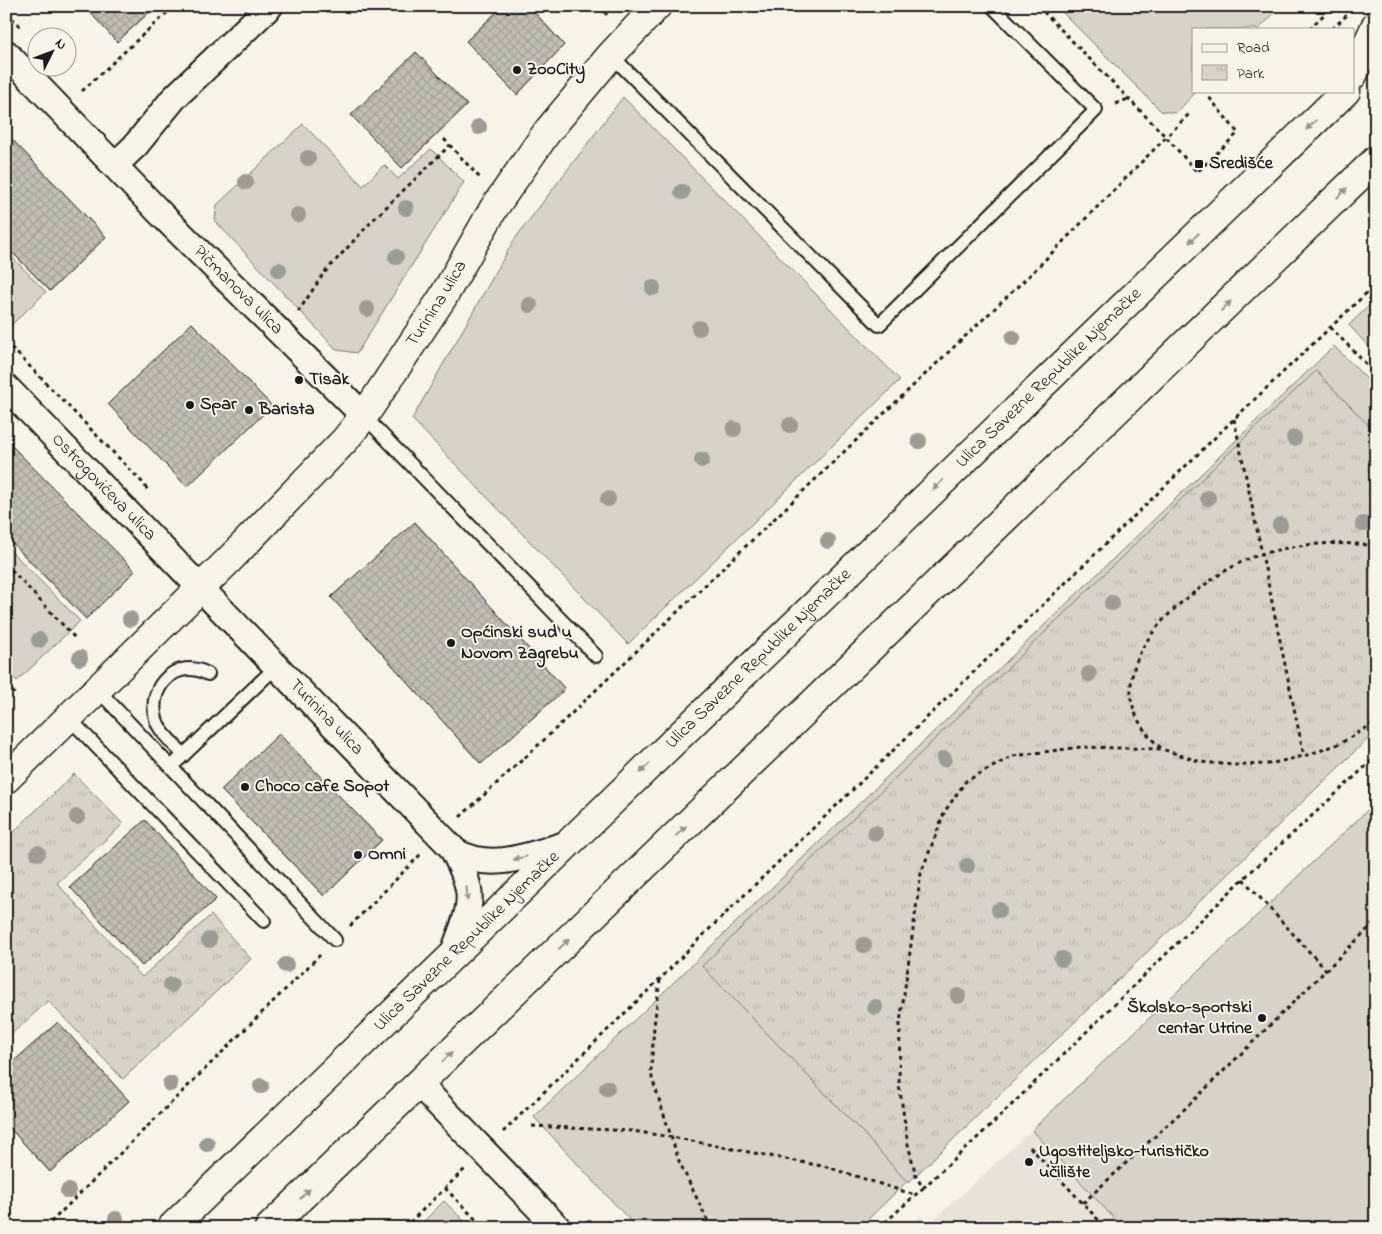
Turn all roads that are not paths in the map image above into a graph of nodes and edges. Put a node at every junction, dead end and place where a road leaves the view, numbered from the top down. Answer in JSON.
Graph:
{"nodes":[{"id":1,"x":270,"y":6,"type":"edge"},
{"id":2,"x":657,"y":6,"type":"edge"},
{"id":3,"x":992,"y":6,"type":"edge"},
{"id":4,"x":1376,"y":25,"type":"edge"},
{"id":5,"x":6,"y":53,"type":"edge"},
{"id":6,"x":611,"y":55,"type":"junction"},
{"id":7,"x":1376,"y":62,"type":"edge"},
{"id":8,"x":1354,"y":74,"type":"edge"},
{"id":9,"x":1354,"y":83,"type":"edge"},
{"id":10,"x":1345,"y":92,"type":"edge"},
{"id":11,"x":1376,"y":160,"type":"edge"},
{"id":12,"x":115,"y":165,"type":"junction"},
{"id":13,"x":6,"y":387,"type":"edge"},
{"id":14,"x":364,"y":416,"type":"junction"},
{"id":15,"x":200,"y":589,"type":"junction"},
{"id":16,"x":596,"y":656,"type":"dead end"},
{"id":17,"x":276,"y":667,"type":"junction"},
{"id":18,"x":208,"y":674,"type":"dead end"},
{"id":19,"x":98,"y":690,"type":"junction"},
{"id":20,"x":69,"y":718,"type":"junction"},
{"id":21,"x":184,"y":755,"type":"junction"},
{"id":22,"x":171,"y":768,"type":"junction"},
{"id":23,"x":6,"y":779,"type":"edge"},
{"id":24,"x":567,"y":844,"type":"junction"},
{"id":25,"x":452,"y":848,"type":"junction"},
{"id":26,"x":264,"y":921,"type":"dead end"},
{"id":27,"x":335,"y":940,"type":"road end"},
{"id":28,"x":453,"y":954,"type":"junction"},
{"id":29,"x":419,"y":1084,"type":"junction"},
{"id":30,"x":171,"y":1228,"type":"edge"},
{"id":31,"x":270,"y":1228,"type":"edge"},
{"id":32,"x":558,"y":1228,"type":"edge"}],
"edges":[{"from":1,"to":12,"type":"street"},
{"from":2,"to":6,"type":"main road","name":"Turinina ulica"},
{"from":3,"to":6,"type":"lane"},
{"from":4,"to":8,"type":"main road"},
{"from":5,"to":12,"type":"street","name":"Pičmanova ulica"},
{"from":6,"to":14,"type":"main road","name":"Turinina ulica"},
{"from":7,"to":9,"type":"main road"},
{"from":10,"to":24,"type":"main road","name":"Ulica Savezne Republike Njemačke","one_way":true},
{"from":29,"to":11,"type":"main road","one_way":true},
{"from":12,"to":14,"type":"street","name":"Pičmanova ulica"},
{"from":13,"to":15,"type":"street","name":"Ostrogovićeva ulica"},
{"from":14,"to":15,"type":"main road","name":"Turinina ulica"},
{"from":14,"to":16,"type":"lane"},
{"from":15,"to":17,"type":"street","name":"Turinina ulica"},
{"from":15,"to":19,"type":"main road","name":"Turinina ulica"},
{"from":17,"to":21,"type":"lane"},
{"from":17,"to":25,"type":"street","name":"Turinina ulica"},
{"from":18,"to":21,"type":"lane"},
{"from":19,"to":20,"type":"main road","name":"Turinina ulica"},
{"from":19,"to":22,"type":"lane"},
{"from":20,"to":23,"type":"main road","name":"Turinina ulica"},
{"from":20,"to":26,"type":"lane"},
{"from":21,"to":22,"type":"lane"},
{"from":22,"to":27,"type":"lane"},
{"from":24,"to":25,"type":"street","name":"Turinina ulica","one_way":true},
{"from":24,"to":28,"type":"main road","name":"Ulica Savezne Republike Njemačke"},
{"from":25,"to":28,"type":"street","name":"Turinina ulica","one_way":true},
{"from":28,"to":30,"type":"main road","name":"Ulica Savezne Republike Njemačke"},
{"from":31,"to":29,"type":"main road","one_way":true},
{"from":29,"to":32,"type":"street"}]}
